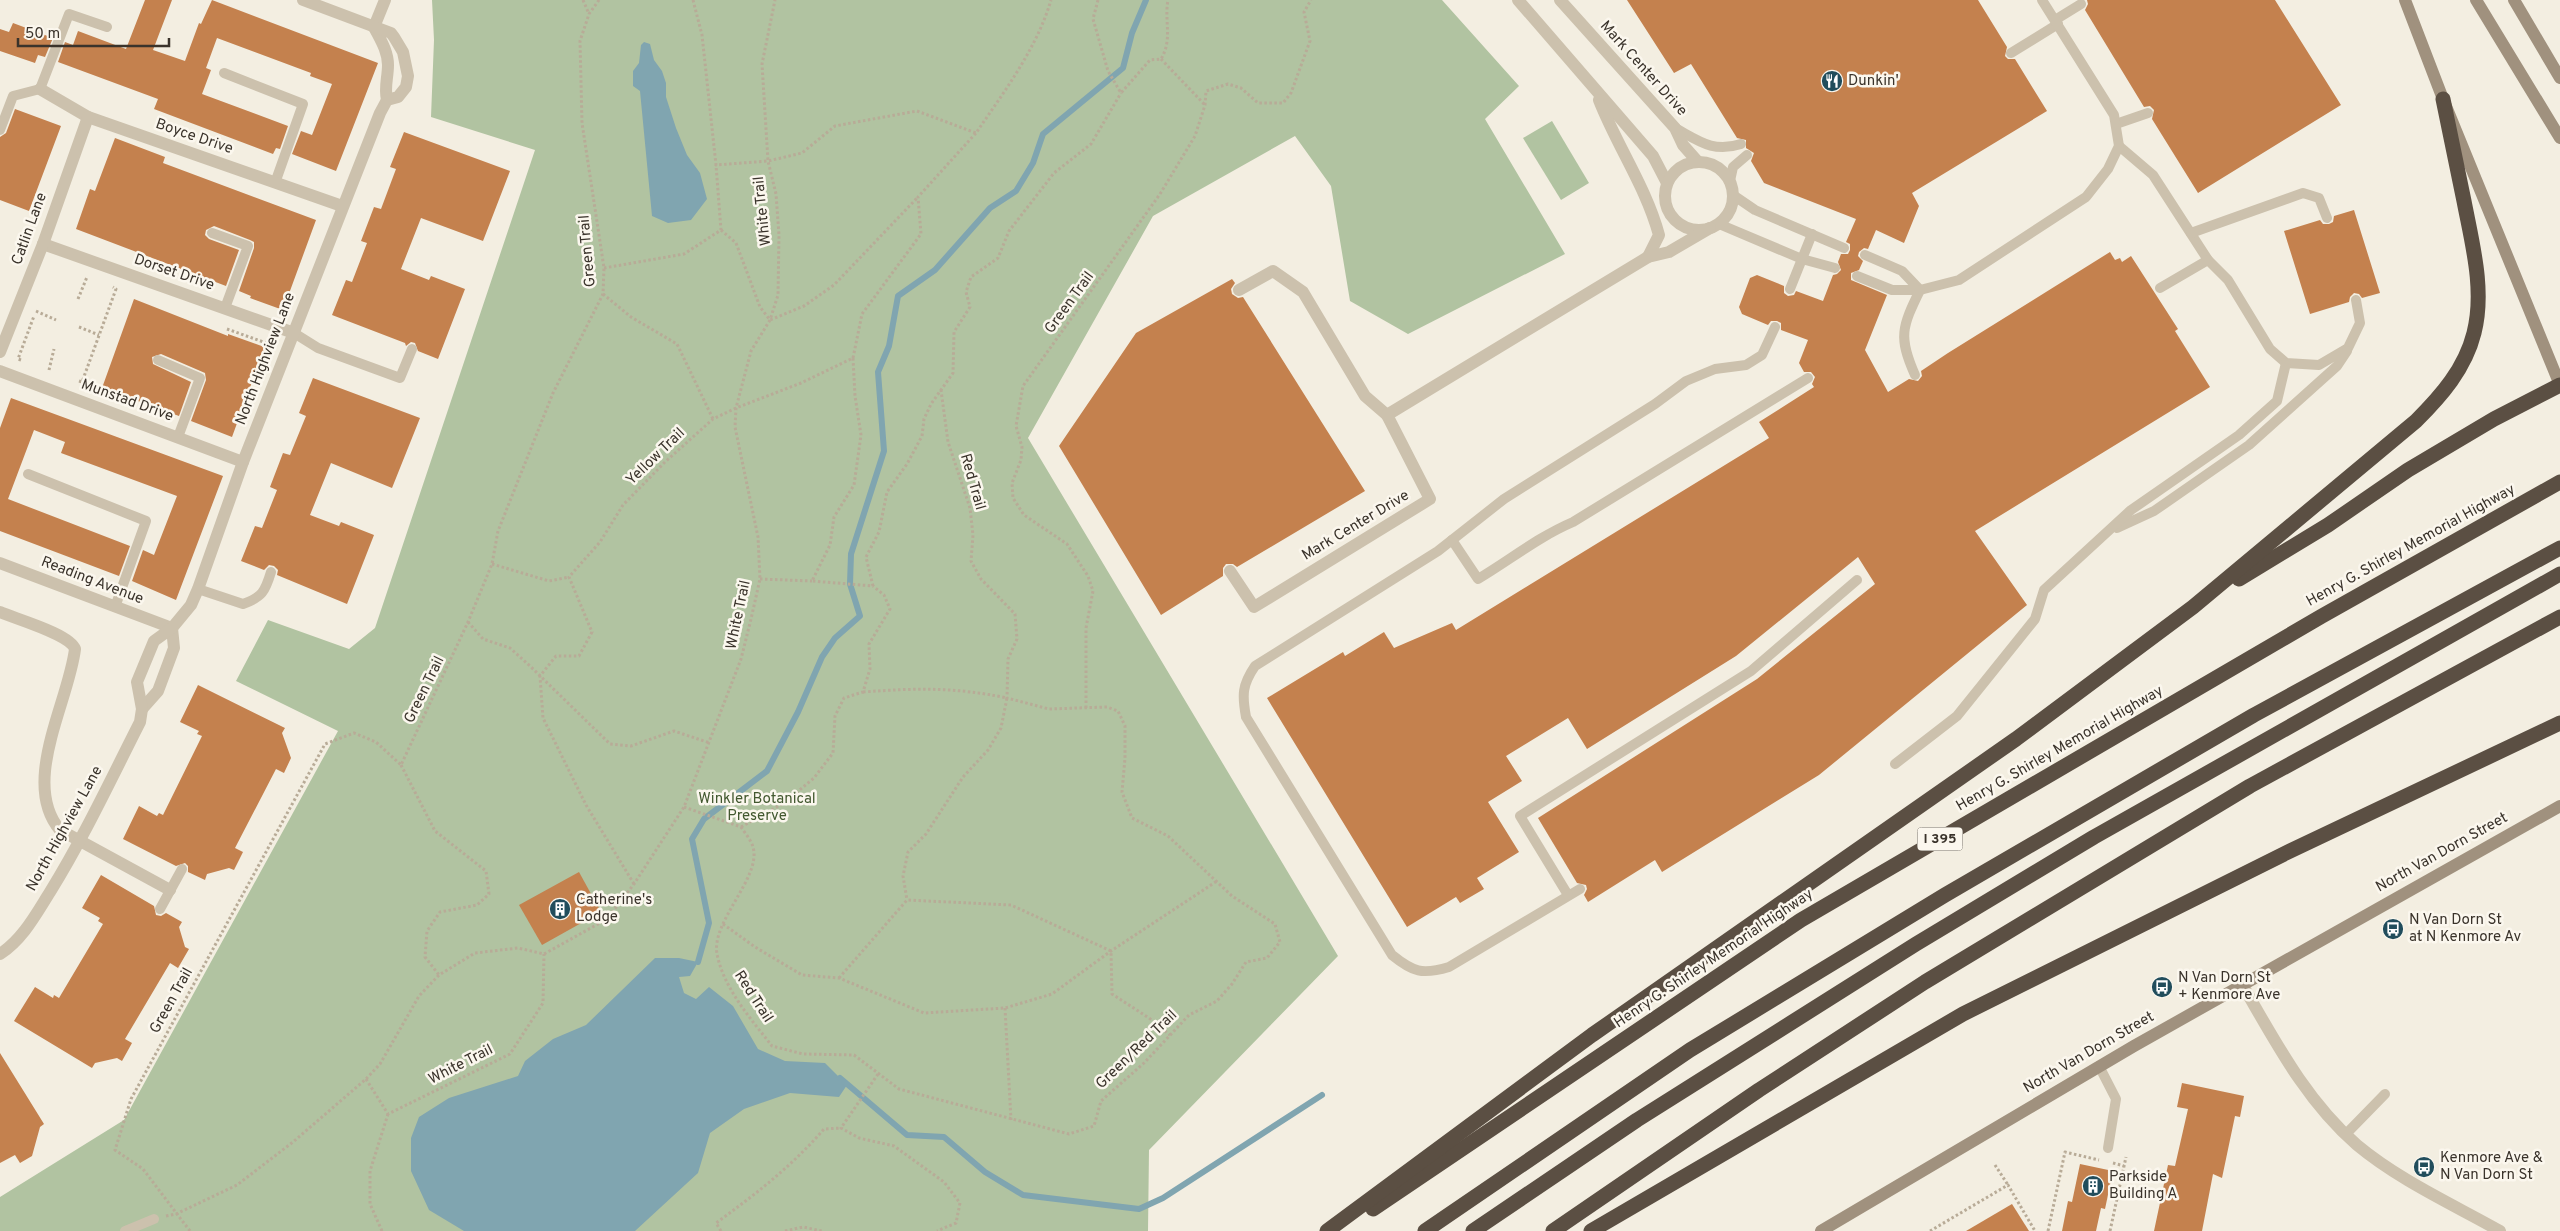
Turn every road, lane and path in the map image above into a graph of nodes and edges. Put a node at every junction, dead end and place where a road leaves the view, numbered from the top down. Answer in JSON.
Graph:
{"nodes":[{"id":1,"x":303,"y":0,"type":"edge"},
{"id":2,"x":385,"y":0,"type":"edge"},
{"id":3,"x":583,"y":0,"type":"edge"},
{"id":4,"x":599,"y":0,"type":"edge"},
{"id":5,"x":693,"y":0,"type":"edge"},
{"id":6,"x":775,"y":0,"type":"edge"},
{"id":7,"x":1050,"y":0,"type":"edge"},
{"id":8,"x":1098,"y":0,"type":"edge"},
{"id":9,"x":1168,"y":0,"type":"edge"},
{"id":10,"x":1311,"y":0,"type":"edge"},
{"id":11,"x":1560,"y":0,"type":"edge"},
{"id":12,"x":2042,"y":0,"type":"edge"},
{"id":13,"x":2405,"y":0,"type":"edge"},
{"id":14,"x":2476,"y":0,"type":"edge"},
{"id":15,"x":2514,"y":0,"type":"edge"},
{"id":16,"x":1520,"y":1,"type":"edge"},
{"id":17,"x":2081,"y":4,"type":"dead end"},
{"id":18,"x":589,"y":14,"type":"junction"},
{"id":19,"x":2056,"y":22,"type":"junction"},
{"id":20,"x":106,"y":27,"type":"dead end"},
{"id":21,"x":374,"y":27,"type":"junction"},
{"id":22,"x":2011,"y":53,"type":"dead end"},
{"id":23,"x":1161,"y":59,"type":"junction"},
{"id":24,"x":224,"y":73,"type":"dead end"},
{"id":25,"x":2560,"y":78,"type":"edge"},
{"id":26,"x":40,"y":89,"type":"junction"},
{"id":27,"x":1596,"y":91,"type":"junction"},
{"id":28,"x":1121,"y":93,"type":"junction"},
{"id":29,"x":2443,"y":99,"type":"junction"},
{"id":30,"x":387,"y":100,"type":"junction"},
{"id":31,"x":1205,"y":105,"type":"junction"},
{"id":32,"x":2148,"y":112,"type":"dead end"},
{"id":33,"x":88,"y":117,"type":"junction"},
{"id":34,"x":2116,"y":124,"type":"junction"},
{"id":35,"x":1675,"y":128,"type":"junction"},
{"id":36,"x":0,"y":130,"type":"edge"},
{"id":37,"x":976,"y":133,"type":"junction"},
{"id":38,"x":2560,"y":138,"type":"edge"},
{"id":39,"x":1741,"y":144,"type":"dead end"},
{"id":40,"x":2119,"y":146,"type":"junction"},
{"id":41,"x":1747,"y":155,"type":"dead end"},
{"id":42,"x":768,"y":161,"type":"junction"},
{"id":43,"x":1698,"y":162,"type":"junction"},
{"id":44,"x":716,"y":165,"type":"junction"},
{"id":45,"x":1730,"y":180,"type":"junction"},
{"id":46,"x":275,"y":183,"type":"junction"},
{"id":47,"x":1667,"y":183,"type":"junction"},
{"id":48,"x":1733,"y":195,"type":"junction"},
{"id":49,"x":918,"y":197,"type":"junction"},
{"id":50,"x":342,"y":206,"type":"junction"},
{"id":51,"x":2327,"y":218,"type":"dead end"},
{"id":52,"x":1714,"y":226,"type":"junction"},
{"id":53,"x":721,"y":230,"type":"junction"},
{"id":54,"x":212,"y":233,"type":"dead end"},
{"id":55,"x":2191,"y":233,"type":"junction"},
{"id":56,"x":1812,"y":234,"type":"junction"},
{"id":57,"x":43,"y":244,"type":"junction"},
{"id":58,"x":1844,"y":248,"type":"dead end"},
{"id":59,"x":1865,"y":255,"type":"dead end"},
{"id":60,"x":1648,"y":257,"type":"junction"},
{"id":61,"x":1802,"y":259,"type":"junction"},
{"id":62,"x":2208,"y":260,"type":"junction"},
{"id":63,"x":604,"y":268,"type":"junction"},
{"id":64,"x":1835,"y":268,"type":"dead end"},
{"id":65,"x":1856,"y":276,"type":"dead end"},
{"id":66,"x":93,"y":280,"type":"dead end"},
{"id":67,"x":109,"y":286,"type":"dead end"},
{"id":68,"x":2160,"y":288,"type":"dead end"},
{"id":69,"x":116,"y":289,"type":"junction"},
{"id":70,"x":1790,"y":289,"type":"dead end"},
{"id":71,"x":1239,"y":290,"type":"dead end"},
{"id":72,"x":1920,"y":290,"type":"junction"},
{"id":73,"x":125,"y":292,"type":"dead end"},
{"id":74,"x":603,"y":294,"type":"junction"},
{"id":75,"x":78,"y":299,"type":"dead end"},
{"id":76,"x":2356,"y":300,"type":"dead end"},
{"id":77,"x":39,"y":302,"type":"dead end"},
{"id":78,"x":225,"y":308,"type":"junction"},
{"id":79,"x":36,"y":311,"type":"junction"},
{"id":80,"x":56,"y":320,"type":"dead end"},
{"id":81,"x":770,"y":320,"type":"junction"},
{"id":82,"x":79,"y":327,"type":"dead end"},
{"id":83,"x":224,"y":327,"type":"dead end"},
{"id":84,"x":1775,"y":327,"type":"dead end"},
{"id":85,"x":294,"y":333,"type":"junction"},
{"id":86,"x":99,"y":335,"type":"junction"},
{"id":87,"x":412,"y":348,"type":"dead end"},
{"id":88,"x":2348,"y":348,"type":"junction"},
{"id":89,"x":54,"y":349,"type":"dead end"},
{"id":90,"x":0,"y":352,"type":"edge"},
{"id":91,"x":853,"y":358,"type":"junction"},
{"id":92,"x":158,"y":360,"type":"dead end"},
{"id":93,"x":26,"y":362,"type":"dead end"},
{"id":94,"x":263,"y":362,"type":"dead end"},
{"id":95,"x":2286,"y":363,"type":"junction"},
{"id":96,"x":41,"y":367,"type":"dead end"},
{"id":97,"x":49,"y":370,"type":"junction"},
{"id":98,"x":0,"y":371,"type":"edge"},
{"id":99,"x":57,"y":373,"type":"dead end"},
{"id":100,"x":1915,"y":375,"type":"dead end"},
{"id":101,"x":1808,"y":378,"type":"dead end"},
{"id":102,"x":74,"y":379,"type":"dead end"},
{"id":103,"x":2560,"y":385,"type":"edge"},
{"id":104,"x":941,"y":390,"type":"junction"},
{"id":105,"x":736,"y":408,"type":"junction"},
{"id":106,"x":1387,"y":415,"type":"junction"},
{"id":107,"x":713,"y":419,"type":"junction"},
{"id":108,"x":178,"y":437,"type":"junction"},
{"id":109,"x":243,"y":462,"type":"junction"},
{"id":110,"x":28,"y":474,"type":"dead end"},
{"id":111,"x":2560,"y":482,"type":"edge"},
{"id":112,"x":2109,"y":532,"type":"junction"},
{"id":113,"x":1452,"y":540,"type":"junction"},
{"id":114,"x":2560,"y":548,"type":"edge"},
{"id":115,"x":0,"y":563,"type":"edge"},
{"id":116,"x":492,"y":564,"type":"junction"},
{"id":117,"x":1230,"y":571,"type":"dead end"},
{"id":118,"x":271,"y":572,"type":"dead end"},
{"id":119,"x":2560,"y":574,"type":"edge"},
{"id":120,"x":569,"y":577,"type":"junction"},
{"id":121,"x":760,"y":580,"type":"junction"},
{"id":122,"x":1856,"y":580,"type":"dead end"},
{"id":123,"x":812,"y":581,"type":"junction"},
{"id":124,"x":873,"y":586,"type":"junction"},
{"id":125,"x":198,"y":589,"type":"junction"},
{"id":126,"x":115,"y":607,"type":"junction"},
{"id":127,"x":2193,"y":607,"type":"junction"},
{"id":128,"x":0,"y":612,"type":"edge"},
{"id":129,"x":2560,"y":617,"type":"edge"},
{"id":130,"x":468,"y":622,"type":"junction"},
{"id":131,"x":172,"y":628,"type":"junction"},
{"id":132,"x":540,"y":676,"type":"junction"},
{"id":133,"x":863,"y":692,"type":"junction"},
{"id":134,"x":1007,"y":698,"type":"junction"},
{"id":135,"x":1086,"y":708,"type":"junction"},
{"id":136,"x":142,"y":709,"type":"junction"},
{"id":137,"x":2560,"y":723,"type":"edge"},
{"id":138,"x":710,"y":743,"type":"junction"},
{"id":139,"x":1895,"y":764,"type":"dead end"},
{"id":140,"x":401,"y":765,"type":"junction"},
{"id":141,"x":2560,"y":806,"type":"edge"},
{"id":142,"x":684,"y":807,"type":"junction"},
{"id":143,"x":741,"y":827,"type":"junction"},
{"id":144,"x":80,"y":841,"type":"junction"},
{"id":145,"x":182,"y":869,"type":"dead end"},
{"id":146,"x":1217,"y":881,"type":"junction"},
{"id":147,"x":634,"y":884,"type":"junction"},
{"id":148,"x":1580,"y":889,"type":"dead end"},
{"id":149,"x":170,"y":890,"type":"junction"},
{"id":150,"x":1568,"y":894,"type":"junction"},
{"id":151,"x":907,"y":900,"type":"junction"},
{"id":152,"x":160,"y":909,"type":"dead end"},
{"id":153,"x":723,"y":924,"type":"junction"},
{"id":154,"x":1111,"y":952,"type":"junction"},
{"id":155,"x":0,"y":954,"type":"edge"},
{"id":156,"x":544,"y":954,"type":"junction"},
{"id":157,"x":439,"y":975,"type":"junction"},
{"id":158,"x":839,"y":978,"type":"junction"},
{"id":159,"x":2242,"y":984,"type":"junction"},
{"id":160,"x":1006,"y":1008,"type":"junction"},
{"id":161,"x":1170,"y":1035,"type":"junction"},
{"id":162,"x":2099,"y":1066,"type":"junction"},
{"id":163,"x":878,"y":1074,"type":"junction"},
{"id":164,"x":366,"y":1079,"type":"junction"},
{"id":165,"x":2385,"y":1094,"type":"dead end"},
{"id":166,"x":388,"y":1114,"type":"junction"},
{"id":167,"x":1011,"y":1120,"type":"junction"},
{"id":168,"x":841,"y":1128,"type":"junction"},
{"id":169,"x":2346,"y":1134,"type":"junction"},
{"id":170,"x":2108,"y":1148,"type":"dead end"},
{"id":171,"x":2126,"y":1158,"type":"dead end"},
{"id":172,"x":2102,"y":1160,"type":"dead end"},
{"id":173,"x":2112,"y":1162,"type":"dead end"},
{"id":174,"x":1995,"y":1165,"type":"dead end"},
{"id":175,"x":2124,"y":1166,"type":"junction"},
{"id":176,"x":2008,"y":1185,"type":"junction"},
{"id":177,"x":176,"y":1214,"type":"junction"},
{"id":178,"x":154,"y":1219,"type":"joint"},
{"id":179,"x":125,"y":1231,"type":"edge"},
{"id":180,"x":190,"y":1231,"type":"edge"},
{"id":181,"x":382,"y":1231,"type":"edge"},
{"id":182,"x":721,"y":1231,"type":"edge"},
{"id":183,"x":785,"y":1231,"type":"edge"},
{"id":184,"x":822,"y":1231,"type":"edge"},
{"id":185,"x":937,"y":1231,"type":"edge"},
{"id":186,"x":1327,"y":1231,"type":"edge"},
{"id":187,"x":1341,"y":1231,"type":"edge"},
{"id":188,"x":1426,"y":1231,"type":"edge"},
{"id":189,"x":1473,"y":1231,"type":"edge"},
{"id":190,"x":1553,"y":1231,"type":"edge"},
{"id":191,"x":1591,"y":1231,"type":"edge"},
{"id":192,"x":1821,"y":1231,"type":"edge"},
{"id":193,"x":1930,"y":1231,"type":"edge"},
{"id":194,"x":2035,"y":1231,"type":"edge"},
{"id":195,"x":2048,"y":1231,"type":"edge"},
{"id":196,"x":2110,"y":1231,"type":"edge"},
{"id":197,"x":2500,"y":1231,"type":"edge"}],
"edges":[{"from":1,"to":21,"type":"street"},
{"from":2,"to":21,"type":"street"},
{"from":3,"to":18,"type":"path"},
{"from":4,"to":18,"type":"path","name":"Green Trail"},
{"from":5,"to":44,"type":"path"},
{"from":6,"to":42,"type":"path","name":"White Trail"},
{"from":7,"to":37,"type":"path"},
{"from":8,"to":28,"type":"path"},
{"from":9,"to":23,"type":"path"},
{"from":10,"to":31,"type":"path","name":"Green Trail"},
{"from":11,"to":35,"type":"street","name":"Mark Center Drive"},
{"from":12,"to":19,"type":"lane"},
{"from":13,"to":29,"type":"main road"},
{"from":14,"to":38,"type":"main road"},
{"from":15,"to":25,"type":"main road"},
{"from":16,"to":27,"type":"street"},
{"from":17,"to":19,"type":"lane"},
{"from":18,"to":63,"type":"path","name":"Green Trail"},
{"from":19,"to":22,"type":"lane"},
{"from":19,"to":34,"type":"lane"},
{"from":20,"to":26,"type":"lane"},
{"from":21,"to":30,"type":"street","name":"North Highview Lane"},
{"from":21,"to":30,"type":"street","name":"North Highview Lane"},
{"from":23,"to":28,"type":"path"},
{"from":23,"to":31,"type":"path"},
{"from":24,"to":46,"type":"lane"},
{"from":26,"to":33,"type":"street","name":"Boyce Drive"},
{"from":26,"to":36,"type":"lane"},
{"from":27,"to":47,"type":"street"},
{"from":27,"to":60,"type":"street"},
{"from":28,"to":104,"type":"path"},
{"from":29,"to":103,"type":"main road"},
{"from":29,"to":127,"type":"highway"},
{"from":30,"to":50,"type":"street","name":"North Highview Lane"},
{"from":31,"to":135,"type":"path","name":"Green Trail"},
{"from":32,"to":34,"type":"lane"},
{"from":33,"to":46,"type":"street","name":"Boyce Drive"},
{"from":33,"to":57,"type":"street","name":"Catlin Lane"},
{"from":34,"to":40,"type":"lane"},
{"from":35,"to":39,"type":"lane"},
{"from":35,"to":43,"type":"street","name":"Mark Center Drive"},
{"from":37,"to":42,"type":"path"},
{"from":37,"to":49,"type":"path"},
{"from":40,"to":55,"type":"lane"},
{"from":40,"to":72,"type":"lane"},
{"from":41,"to":45,"type":"lane"},
{"from":42,"to":44,"type":"path"},
{"from":42,"to":81,"type":"path","name":"White Trail"},
{"from":43,"to":45,"type":"street"},
{"from":43,"to":47,"type":"street"},
{"from":44,"to":53,"type":"path"},
{"from":45,"to":48,"type":"street"},
{"from":46,"to":50,"type":"street","name":"Boyce Drive"},
{"from":47,"to":52,"type":"street"},
{"from":48,"to":52,"type":"street"},
{"from":48,"to":56,"type":"lane"},
{"from":49,"to":81,"type":"path"},
{"from":49,"to":91,"type":"path"},
{"from":50,"to":85,"type":"street","name":"North Highview Lane"},
{"from":51,"to":55,"type":"lane"},
{"from":52,"to":60,"type":"street"},
{"from":52,"to":61,"type":"lane"},
{"from":53,"to":63,"type":"path"},
{"from":53,"to":81,"type":"path"},
{"from":54,"to":78,"type":"lane"},
{"from":55,"to":62,"type":"lane"},
{"from":56,"to":58,"type":"lane"},
{"from":56,"to":61,"type":"lane"},
{"from":57,"to":78,"type":"street","name":"Dorset Drive"},
{"from":57,"to":90,"type":"street","name":"Catlin Lane"},
{"from":59,"to":72,"type":"lane"},
{"from":60,"to":106,"type":"street"},
{"from":61,"to":64,"type":"lane"},
{"from":61,"to":70,"type":"lane"},
{"from":62,"to":68,"type":"lane"},
{"from":62,"to":95,"type":"lane"},
{"from":63,"to":74,"type":"path","name":"Green Trail"},
{"from":65,"to":72,"type":"lane"},
{"from":66,"to":75,"type":"path"},
{"from":67,"to":69,"type":"path"},
{"from":69,"to":73,"type":"path"},
{"from":69,"to":86,"type":"path"},
{"from":71,"to":106,"type":"street","name":"Mark Center Drive"},
{"from":72,"to":100,"type":"lane"},
{"from":74,"to":107,"type":"path"},
{"from":74,"to":116,"type":"path","name":"Green Trail"},
{"from":76,"to":88,"type":"lane"},
{"from":77,"to":79,"type":"path"},
{"from":78,"to":85,"type":"street","name":"Dorset Drive"},
{"from":79,"to":80,"type":"path"},
{"from":79,"to":93,"type":"path"},
{"from":81,"to":105,"type":"path","name":"White Trail"},
{"from":82,"to":86,"type":"path"},
{"from":83,"to":94,"type":"path"},
{"from":84,"to":113,"type":"lane"},
{"from":85,"to":87,"type":"lane"},
{"from":85,"to":109,"type":"street","name":"North Highview Lane"},
{"from":86,"to":102,"type":"path"},
{"from":88,"to":95,"type":"lane"},
{"from":88,"to":112,"type":"lane"},
{"from":89,"to":97,"type":"path"},
{"from":91,"to":105,"type":"path","name":"Yellow Trail"},
{"from":91,"to":123,"type":"path"},
{"from":92,"to":108,"type":"lane"},
{"from":95,"to":112,"type":"lane"},
{"from":96,"to":97,"type":"path"},
{"from":97,"to":99,"type":"path"},
{"from":98,"to":108,"type":"street","name":"Munstad Drive"},
{"from":101,"to":113,"type":"lane"},
{"from":103,"to":127,"type":"highway"},
{"from":104,"to":124,"type":"path"},
{"from":104,"to":134,"type":"path","name":"Red Trail"},
{"from":105,"to":107,"type":"path","name":"Yellow Trail"},
{"from":105,"to":121,"type":"path","name":"White Trail"},
{"from":106,"to":117,"type":"street","name":"Mark Center Drive"},
{"from":107,"to":120,"type":"path","name":"Yellow Trail"},
{"from":108,"to":109,"type":"street","name":"Munstad Drive"},
{"from":109,"to":125,"type":"street","name":"North Highview Lane"},
{"from":110,"to":126,"type":"lane"},
{"from":111,"to":187,"type":"highway","name":"Henry G. Shirley Memorial Highway","number":"I 395"},
{"from":112,"to":139,"type":"lane"},
{"from":113,"to":150,"type":"lane"},
{"from":114,"to":188,"type":"highway"},
{"from":115,"to":126,"type":"street","name":"Reading Avenue"},
{"from":116,"to":120,"type":"path"},
{"from":116,"to":130,"type":"path","name":"Green Trail"},
{"from":118,"to":125,"type":"lane"},
{"from":119,"to":189,"type":"highway"},
{"from":120,"to":132,"type":"path"},
{"from":121,"to":123,"type":"path"},
{"from":121,"to":138,"type":"path","name":"White Trail"},
{"from":122,"to":150,"type":"lane"},
{"from":123,"to":124,"type":"path"},
{"from":124,"to":133,"type":"path"},
{"from":125,"to":131,"type":"street","name":"North Highview Lane"},
{"from":126,"to":131,"type":"street","name":"Reading Avenue"},
{"from":127,"to":186,"type":"highway"},
{"from":128,"to":144,"type":"street"},
{"from":129,"to":190,"type":"highway"},
{"from":130,"to":132,"type":"path"},
{"from":130,"to":140,"type":"path","name":"Green Trail"},
{"from":131,"to":136,"type":"street","name":"North Highview Lane"},
{"from":131,"to":136,"type":"street","name":"North Highview Lane"},
{"from":132,"to":138,"type":"path"},
{"from":132,"to":147,"type":"path"},
{"from":133,"to":134,"type":"path"},
{"from":133,"to":143,"type":"path"},
{"from":134,"to":135,"type":"path"},
{"from":134,"to":151,"type":"path","name":"Red Trail"},
{"from":135,"to":146,"type":"path","name":"Green/Red Trail"},
{"from":136,"to":144,"type":"street","name":"North Highview Lane"},
{"from":137,"to":191,"type":"highway"},
{"from":138,"to":142,"type":"path","name":"White Trail"},
{"from":140,"to":157,"type":"path"},
{"from":140,"to":177,"type":"path","name":"Green Trail"},
{"from":141,"to":159,"type":"main road","name":"North Van Dorn Street"},
{"from":142,"to":143,"type":"path"},
{"from":142,"to":147,"type":"path","name":"White Trail"},
{"from":143,"to":153,"type":"path","name":"Red Trail"},
{"from":144,"to":149,"type":"street"},
{"from":144,"to":155,"type":"street","name":"North Highview Lane"},
{"from":145,"to":149,"type":"lane"},
{"from":146,"to":154,"type":"path"},
{"from":146,"to":161,"type":"path","name":"Green/Red Trail"},
{"from":147,"to":156,"type":"path","name":"White Trail"},
{"from":148,"to":150,"type":"lane"},
{"from":149,"to":152,"type":"lane"},
{"from":151,"to":154,"type":"path"},
{"from":151,"to":158,"type":"path"},
{"from":153,"to":158,"type":"path"},
{"from":153,"to":163,"type":"path","name":"Red Trail"},
{"from":154,"to":160,"type":"path"},
{"from":154,"to":161,"type":"path"},
{"from":156,"to":157,"type":"path"},
{"from":156,"to":166,"type":"path","name":"White Trail"},
{"from":157,"to":164,"type":"path"},
{"from":158,"to":160,"type":"path"},
{"from":159,"to":162,"type":"main road","name":"North Van Dorn Street"},
{"from":159,"to":169,"type":"street"},
{"from":160,"to":167,"type":"path"},
{"from":161,"to":167,"type":"path","name":"Green/Red Trail"},
{"from":162,"to":170,"type":"lane"},
{"from":162,"to":192,"type":"main road","name":"North Van Dorn Street"},
{"from":163,"to":167,"type":"path","name":"Green/Red Trail"},
{"from":163,"to":168,"type":"path"},
{"from":164,"to":166,"type":"path"},
{"from":164,"to":177,"type":"path"},
{"from":165,"to":169,"type":"lane"},
{"from":166,"to":181,"type":"path"},
{"from":168,"to":182,"type":"path"},
{"from":168,"to":185,"type":"path"},
{"from":169,"to":197,"type":"street"},
{"from":171,"to":175,"type":"path"},
{"from":172,"to":195,"type":"path"},
{"from":173,"to":175,"type":"path"},
{"from":174,"to":176,"type":"path"},
{"from":175,"to":196,"type":"path"},
{"from":176,"to":193,"type":"path"},
{"from":176,"to":194,"type":"path"},
{"from":177,"to":178,"type":"path"},
{"from":177,"to":180,"type":"path","name":"Green Trail"},
{"from":178,"to":179,"type":"lane"},
{"from":183,"to":184,"type":"path"}]}
